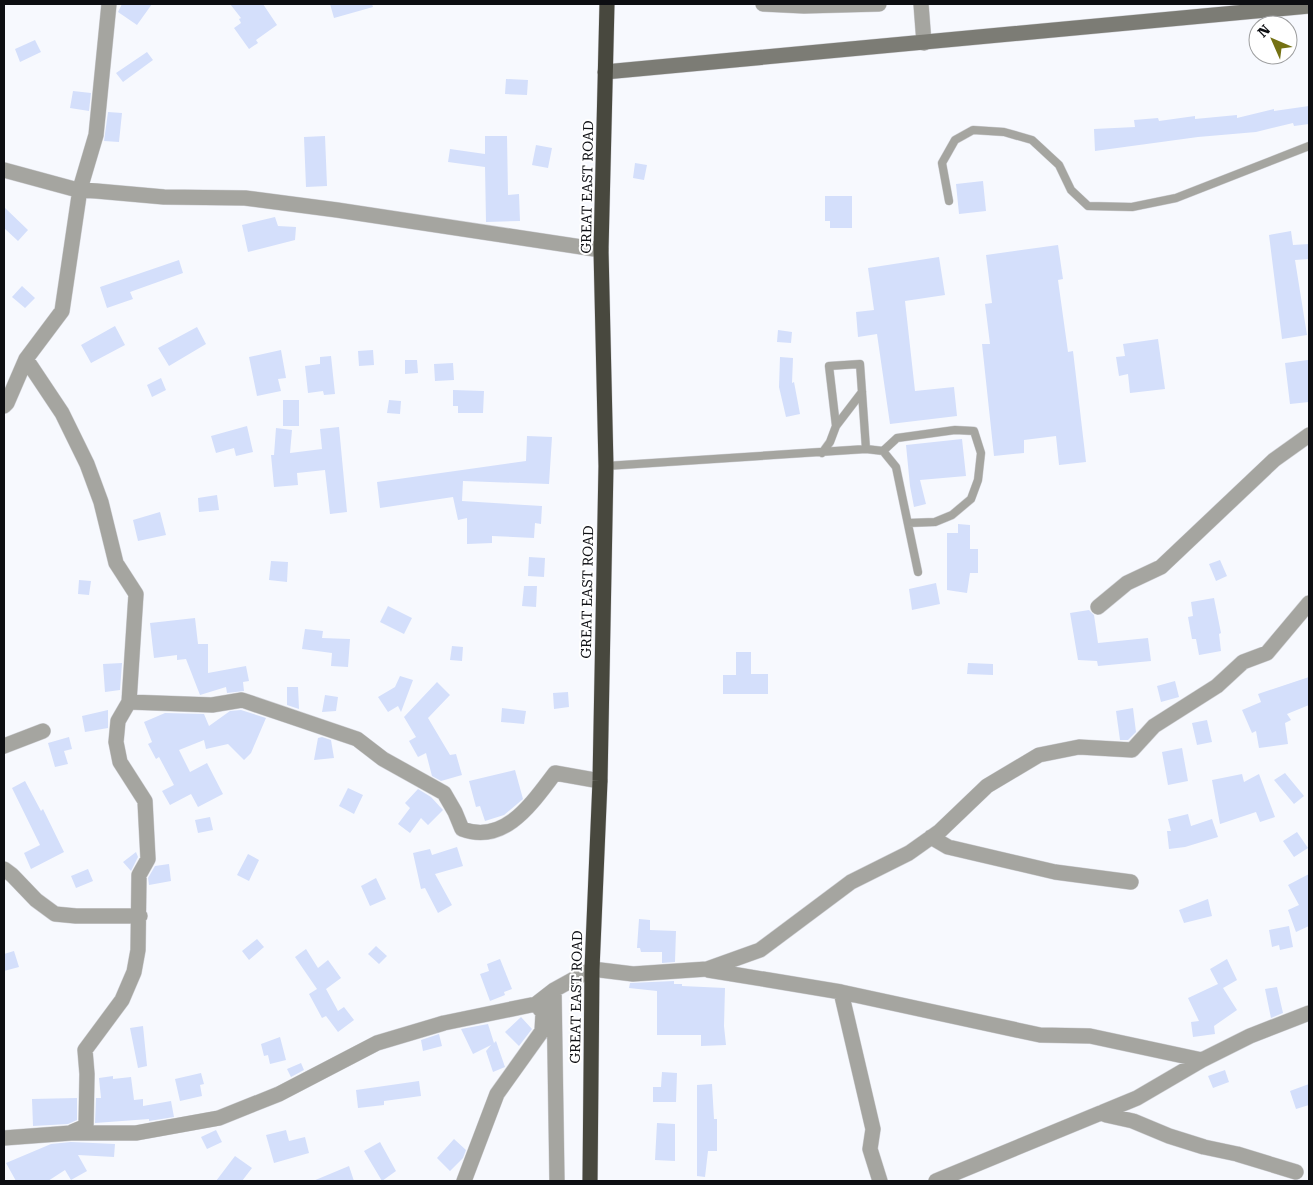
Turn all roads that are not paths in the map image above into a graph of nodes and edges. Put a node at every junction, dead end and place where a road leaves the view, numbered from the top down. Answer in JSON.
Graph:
{"nodes":[{"id":1,"x":109,"y":4,"type":"edge"},
{"id":2,"x":607,"y":4,"type":"edge"},
{"id":3,"x":763,"y":4,"type":"edge"},
{"id":4,"x":860,"y":4,"type":"edge"},
{"id":5,"x":879,"y":4,"type":"edge"},
{"id":6,"x":922,"y":4,"type":"edge"},
{"id":7,"x":1309,"y":6,"type":"edge"},
{"id":8,"x":924,"y":43,"type":"junction"},
{"id":9,"x":605,"y":72,"type":"junction"},
{"id":10,"x":1309,"y":146,"type":"edge"},
{"id":11,"x":4,"y":170,"type":"edge"},
{"id":12,"x":80,"y":189,"type":"junction"},
{"id":13,"x":949,"y":202,"type":"dead end"},
{"id":14,"x":601,"y":250,"type":"junction"},
{"id":15,"x":26,"y":360,"type":"junction"},
{"id":16,"x":862,"y":392,"type":"junction"},
{"id":17,"x":4,"y":406,"type":"edge"},
{"id":18,"x":836,"y":426,"type":"junction"},
{"id":19,"x":1309,"y":435,"type":"edge"},
{"id":20,"x":866,"y":449,"type":"junction"},
{"id":21,"x":883,"y":451,"type":"junction"},
{"id":22,"x":822,"y":453,"type":"junction"},
{"id":23,"x":606,"y":466,"type":"junction"},
{"id":24,"x":908,"y":523,"type":"junction"},
{"id":25,"x":918,"y":572,"type":"dead end"},
{"id":26,"x":1309,"y":603,"type":"edge"},
{"id":27,"x":1098,"y":607,"type":"dead end"},
{"id":28,"x":128,"y":702,"type":"junction"},
{"id":29,"x":43,"y":731,"type":"dead end"},
{"id":30,"x":4,"y":746,"type":"edge"},
{"id":31,"x":600,"y":781,"type":"junction"},
{"id":32,"x":931,"y":837,"type":"junction"},
{"id":33,"x":4,"y":869,"type":"edge"},
{"id":34,"x":1131,"y":882,"type":"dead end"},
{"id":35,"x":140,"y":916,"type":"junction"},
{"id":36,"x":592,"y":969,"type":"junction"},
{"id":37,"x":707,"y":969,"type":"junction"},
{"id":38,"x":554,"y":990,"type":"junction"},
{"id":39,"x":841,"y":992,"type":"junction"},
{"id":40,"x":536,"y":1004,"type":"junction"},
{"id":41,"x":1309,"y":1013,"type":"edge"},
{"id":42,"x":1202,"y":1060,"type":"junction"},
{"id":43,"x":1103,"y":1112,"type":"junction"},
{"id":44,"x":71,"y":1133,"type":"junction"},
{"id":45,"x":4,"y":1138,"type":"edge"},
{"id":46,"x":1296,"y":1172,"type":"dead end"},
{"id":47,"x":464,"y":1181,"type":"edge"},
{"id":48,"x":557,"y":1181,"type":"edge"},
{"id":49,"x":590,"y":1181,"type":"edge"},
{"id":50,"x":880,"y":1181,"type":"edge"},
{"id":51,"x":936,"y":1181,"type":"edge"}],
"edges":[{"from":1,"to":12,"type":"street"},
{"from":2,"to":9,"type":"highway","name":"GREAT EAST ROAD"},
{"from":3,"to":4,"type":"street"},
{"from":4,"to":5,"type":"street"},
{"from":6,"to":8,"type":"street"},
{"from":7,"to":8,"type":"main road"},
{"from":8,"to":9,"type":"main road"},
{"from":9,"to":14,"type":"highway","name":"GREAT EAST ROAD"},
{"from":10,"to":13,"type":"lane"},
{"from":11,"to":12,"type":"street"},
{"from":12,"to":14,"type":"street"},
{"from":12,"to":15,"type":"street"},
{"from":14,"to":23,"type":"highway","name":"GREAT EAST ROAD"},
{"from":15,"to":17,"type":"street"},
{"from":15,"to":28,"type":"street"},
{"from":16,"to":18,"type":"lane"},
{"from":16,"to":18,"type":"lane"},
{"from":16,"to":20,"type":"lane"},
{"from":18,"to":22,"type":"lane"},
{"from":19,"to":27,"type":"street"},
{"from":20,"to":21,"type":"lane"},
{"from":20,"to":22,"type":"lane"},
{"from":21,"to":24,"type":"lane"},
{"from":21,"to":24,"type":"lane"},
{"from":22,"to":23,"type":"lane"},
{"from":23,"to":31,"type":"highway","name":"GREAT EAST ROAD"},
{"from":24,"to":25,"type":"lane"},
{"from":26,"to":32,"type":"street"},
{"from":28,"to":31,"type":"street"},
{"from":28,"to":35,"type":"street"},
{"from":29,"to":30,"type":"street"},
{"from":31,"to":36,"type":"highway","name":"GREAT EAST ROAD"},
{"from":32,"to":34,"type":"street"},
{"from":32,"to":37,"type":"street"},
{"from":33,"to":35,"type":"street"},
{"from":35,"to":44,"type":"street"},
{"from":36,"to":37,"type":"street"},
{"from":36,"to":38,"type":"street"},
{"from":36,"to":49,"type":"highway","name":"GREAT EAST ROAD"},
{"from":37,"to":39,"type":"street"},
{"from":38,"to":40,"type":"street"},
{"from":38,"to":48,"type":"street"},
{"from":39,"to":42,"type":"street"},
{"from":39,"to":50,"type":"street"},
{"from":40,"to":44,"type":"street"},
{"from":40,"to":47,"type":"street"},
{"from":41,"to":42,"type":"street"},
{"from":42,"to":43,"type":"street"},
{"from":43,"to":46,"type":"street"},
{"from":43,"to":51,"type":"street"},
{"from":44,"to":45,"type":"street"}]}
